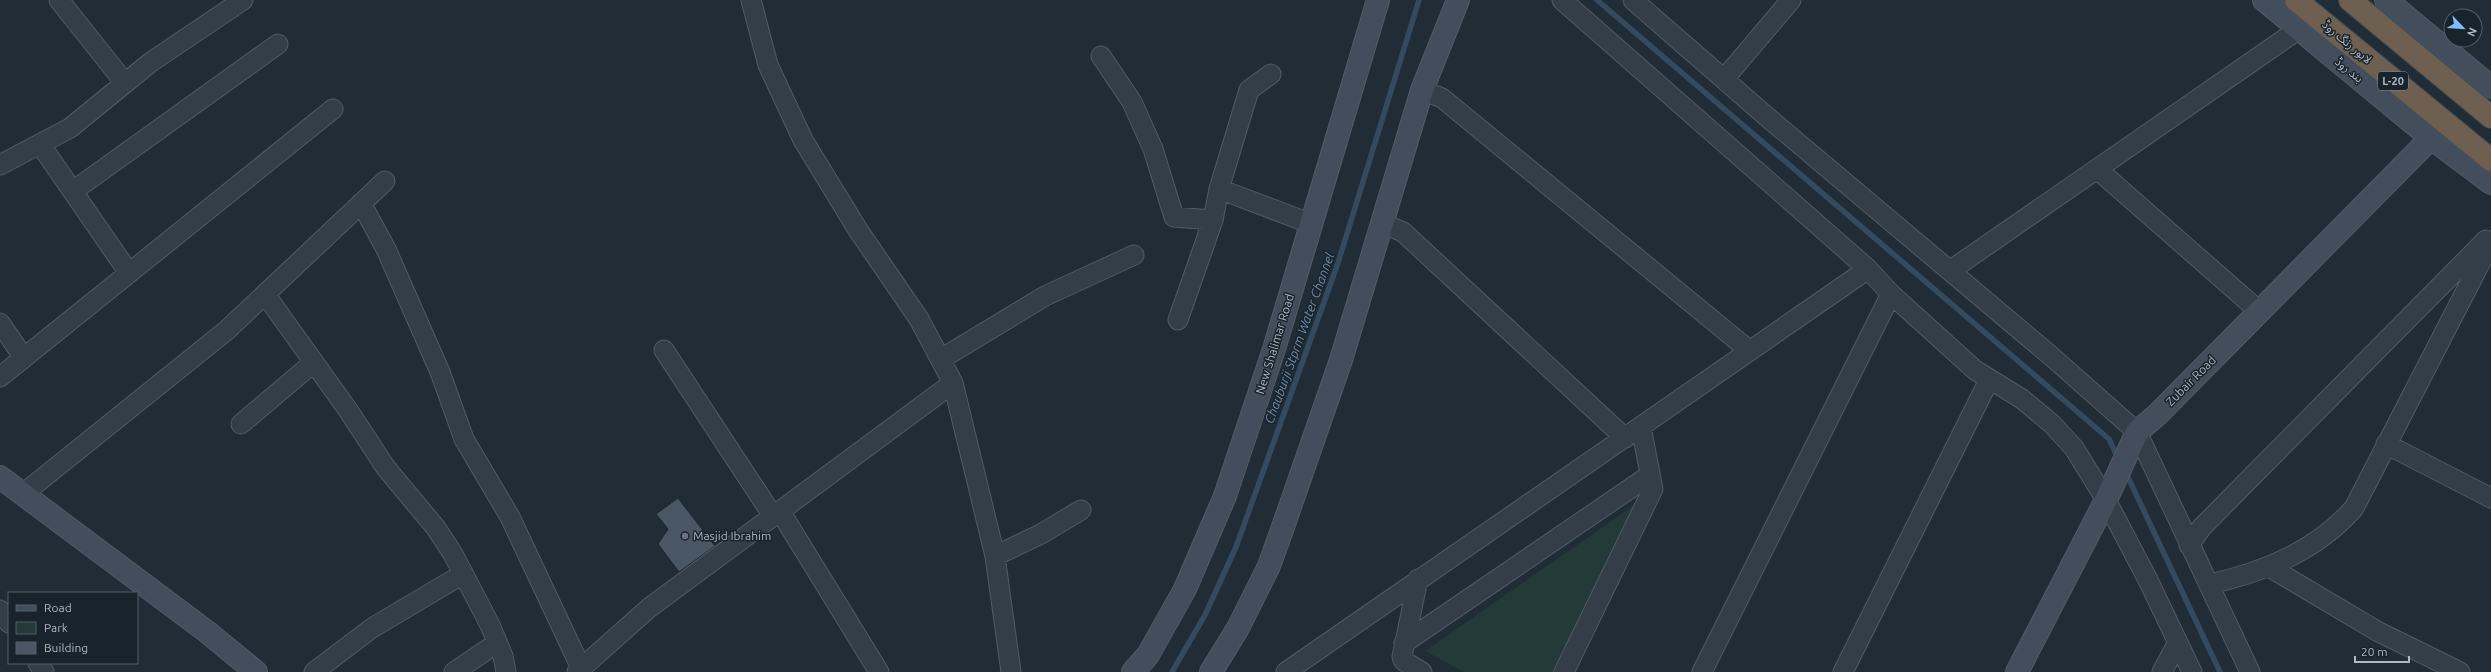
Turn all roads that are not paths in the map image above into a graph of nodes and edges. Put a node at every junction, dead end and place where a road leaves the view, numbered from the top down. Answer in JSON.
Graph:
{"nodes":[{"id":1,"x":59,"y":0,"type":"edge"},
{"id":2,"x":243,"y":0,"type":"edge"},
{"id":3,"x":751,"y":0,"type":"edge"},
{"id":4,"x":1378,"y":0,"type":"edge"},
{"id":5,"x":1458,"y":0,"type":"edge"},
{"id":6,"x":1562,"y":0,"type":"edge"},
{"id":7,"x":1633,"y":0,"type":"edge"},
{"id":8,"x":1791,"y":0,"type":"edge"},
{"id":9,"x":2264,"y":0,"type":"edge"},
{"id":10,"x":2296,"y":0,"type":"edge"},
{"id":11,"x":2350,"y":0,"type":"edge"},
{"id":12,"x":2386,"y":0,"type":"edge"},
{"id":13,"x":2300,"y":29,"type":"junction"},
{"id":14,"x":278,"y":44,"type":"dead end"},
{"id":15,"x":1101,"y":56,"type":"dead end"},
{"id":16,"x":1271,"y":74,"type":"dead end"},
{"id":17,"x":1724,"y":79,"type":"junction"},
{"id":18,"x":125,"y":83,"type":"junction"},
{"id":19,"x":2491,"y":87,"type":"edge"},
{"id":20,"x":1422,"y":90,"type":"junction"},
{"id":21,"x":333,"y":109,"type":"dead end"},
{"id":22,"x":2491,"y":117,"type":"edge"},
{"id":23,"x":2431,"y":138,"type":"junction"},
{"id":24,"x":40,"y":144,"type":"junction"},
{"id":25,"x":2491,"y":160,"type":"edge"},
{"id":26,"x":0,"y":165,"type":"edge"},
{"id":27,"x":2097,"y":169,"type":"junction"},
{"id":28,"x":385,"y":181,"type":"dead end"},
{"id":29,"x":2491,"y":183,"type":"edge"},
{"id":30,"x":1219,"y":189,"type":"junction"},
{"id":31,"x":73,"y":191,"type":"junction"},
{"id":32,"x":361,"y":203,"type":"junction"},
{"id":33,"x":1213,"y":220,"type":"junction"},
{"id":34,"x":1382,"y":223,"type":"junction"},
{"id":35,"x":1312,"y":224,"type":"junction"},
{"id":36,"x":2491,"y":235,"type":"edge"},
{"id":37,"x":2491,"y":242,"type":"edge"},
{"id":38,"x":1134,"y":255,"type":"dead end"},
{"id":39,"x":1868,"y":269,"type":"junction"},
{"id":40,"x":1951,"y":270,"type":"junction"},
{"id":41,"x":129,"y":273,"type":"junction"},
{"id":42,"x":265,"y":294,"type":"junction"},
{"id":43,"x":1891,"y":294,"type":"junction"},
{"id":44,"x":2259,"y":312,"type":"junction"},
{"id":45,"x":1178,"y":320,"type":"dead end"},
{"id":46,"x":0,"y":323,"type":"edge"},
{"id":47,"x":664,"y":350,"type":"dead end"},
{"id":48,"x":1750,"y":351,"type":"junction"},
{"id":49,"x":24,"y":358,"type":"junction"},
{"id":50,"x":941,"y":359,"type":"junction"},
{"id":51,"x":313,"y":362,"type":"junction"},
{"id":52,"x":0,"y":377,"type":"edge"},
{"id":53,"x":1989,"y":380,"type":"junction"},
{"id":54,"x":953,"y":383,"type":"junction"},
{"id":55,"x":240,"y":424,"type":"dead end"},
{"id":56,"x":1642,"y":427,"type":"junction"},
{"id":57,"x":1625,"y":438,"type":"junction"},
{"id":58,"x":2133,"y":440,"type":"junction"},
{"id":59,"x":2386,"y":444,"type":"junction"},
{"id":60,"x":1650,"y":475,"type":"junction"},
{"id":61,"x":8,"y":488,"type":"edge"},
{"id":62,"x":2108,"y":496,"type":"junction"},
{"id":63,"x":2491,"y":498,"type":"edge"},
{"id":64,"x":1081,"y":510,"type":"dead end"},
{"id":65,"x":776,"y":514,"type":"junction"},
{"id":66,"x":2190,"y":545,"type":"junction"},
{"id":67,"x":995,"y":556,"type":"junction"},
{"id":68,"x":2269,"y":567,"type":"junction"},
{"id":69,"x":464,"y":574,"type":"junction"},
{"id":70,"x":1418,"y":579,"type":"junction"},
{"id":71,"x":2210,"y":584,"type":"junction"},
{"id":72,"x":0,"y":610,"type":"edge"},
{"id":73,"x":8,"y":622,"type":"edge"},
{"id":74,"x":2178,"y":642,"type":"junction"},
{"id":75,"x":497,"y":643,"type":"junction"},
{"id":76,"x":1404,"y":644,"type":"junction"},
{"id":77,"x":579,"y":670,"type":"edge"},
{"id":78,"x":256,"y":672,"type":"edge"},
{"id":79,"x":314,"y":672,"type":"edge"},
{"id":80,"x":454,"y":672,"type":"edge"},
{"id":81,"x":506,"y":672,"type":"edge"},
{"id":82,"x":879,"y":672,"type":"edge"},
{"id":83,"x":1011,"y":672,"type":"edge"},
{"id":84,"x":1133,"y":672,"type":"edge"},
{"id":85,"x":1211,"y":672,"type":"edge"},
{"id":86,"x":1286,"y":672,"type":"edge"},
{"id":87,"x":1422,"y":672,"type":"edge"},
{"id":88,"x":1564,"y":672,"type":"edge"},
{"id":89,"x":1702,"y":672,"type":"edge"},
{"id":90,"x":1843,"y":672,"type":"edge"},
{"id":91,"x":2017,"y":672,"type":"edge"},
{"id":92,"x":2162,"y":672,"type":"edge"},
{"id":93,"x":2192,"y":672,"type":"edge"},
{"id":94,"x":2250,"y":672,"type":"edge"},
{"id":95,"x":2460,"y":672,"type":"edge"}],
"edges":[{"from":1,"to":18,"type":"street"},
{"from":2,"to":18,"type":"street"},
{"from":3,"to":50,"type":"street"},
{"from":4,"to":35,"type":"street","name":"New Shalimar Road"},
{"from":5,"to":20,"type":"street"},
{"from":6,"to":39,"type":"street"},
{"from":7,"to":17,"type":"street"},
{"from":8,"to":17,"type":"street"},
{"from":9,"to":13,"type":"street","name":"بند روڈ"},
{"from":10,"to":25,"type":"highway","name":"لاہور رنگ روڈ","number":"L-20"},
{"from":11,"to":22,"type":"highway"},
{"from":12,"to":19,"type":"street"},
{"from":13,"to":23,"type":"street","name":"بند روڈ"},
{"from":13,"to":27,"type":"street"},
{"from":14,"to":31,"type":"street"},
{"from":15,"to":33,"type":"street"},
{"from":16,"to":30,"type":"street"},
{"from":17,"to":40,"type":"street"},
{"from":18,"to":24,"type":"street"},
{"from":20,"to":34,"type":"street"},
{"from":20,"to":48,"type":"street"},
{"from":21,"to":41,"type":"street"},
{"from":23,"to":29,"type":"street","name":"بند روڈ"},
{"from":23,"to":44,"type":"street","name":"Zubair Road"},
{"from":24,"to":26,"type":"street"},
{"from":24,"to":31,"type":"street"},
{"from":27,"to":40,"type":"street"},
{"from":27,"to":44,"type":"street"},
{"from":28,"to":32,"type":"street"},
{"from":30,"to":33,"type":"street"},
{"from":30,"to":35,"type":"street"},
{"from":31,"to":41,"type":"street"},
{"from":32,"to":42,"type":"street"},
{"from":32,"to":77,"type":"street"},
{"from":33,"to":45,"type":"street"},
{"from":34,"to":57,"type":"street"},
{"from":34,"to":85,"type":"street"},
{"from":35,"to":84,"type":"street","name":"New Shalimar Road"},
{"from":36,"to":66,"type":"street"},
{"from":37,"to":59,"type":"street"},
{"from":38,"to":50,"type":"street"},
{"from":39,"to":43,"type":"street"},
{"from":39,"to":48,"type":"street"},
{"from":40,"to":58,"type":"street"},
{"from":41,"to":49,"type":"street"},
{"from":42,"to":51,"type":"street"},
{"from":42,"to":61,"type":"street"},
{"from":43,"to":53,"type":"street"},
{"from":43,"to":89,"type":"street"},
{"from":44,"to":58,"type":"street","name":"Zubair Road"},
{"from":46,"to":49,"type":"street"},
{"from":47,"to":65,"type":"street"},
{"from":48,"to":56,"type":"street"},
{"from":49,"to":52,"type":"street"},
{"from":50,"to":54,"type":"street"},
{"from":51,"to":55,"type":"street"},
{"from":51,"to":69,"type":"street"},
{"from":53,"to":62,"type":"street"},
{"from":53,"to":90,"type":"street"},
{"from":54,"to":65,"type":"street"},
{"from":54,"to":67,"type":"street"},
{"from":56,"to":57,"type":"street"},
{"from":56,"to":60,"type":"street"},
{"from":57,"to":70,"type":"street"},
{"from":58,"to":62,"type":"street","name":"Zubair Road"},
{"from":58,"to":66,"type":"street"},
{"from":59,"to":63,"type":"street"},
{"from":59,"to":68,"type":"street"},
{"from":60,"to":76,"type":"street"},
{"from":60,"to":88,"type":"street"},
{"from":61,"to":78,"type":"street"},
{"from":62,"to":74,"type":"street"},
{"from":62,"to":91,"type":"street","name":"Zubair Road"},
{"from":64,"to":67,"type":"street"},
{"from":65,"to":77,"type":"street"},
{"from":65,"to":82,"type":"street"},
{"from":66,"to":71,"type":"street"},
{"from":67,"to":83,"type":"street"},
{"from":68,"to":71,"type":"street"},
{"from":68,"to":95,"type":"street"},
{"from":69,"to":75,"type":"street"},
{"from":69,"to":79,"type":"street"},
{"from":70,"to":76,"type":"street"},
{"from":70,"to":86,"type":"street"},
{"from":71,"to":94,"type":"street"},
{"from":72,"to":73,"type":"street"},
{"from":74,"to":92,"type":"street"},
{"from":74,"to":93,"type":"street"},
{"from":75,"to":80,"type":"street"},
{"from":75,"to":81,"type":"street"},
{"from":76,"to":87,"type":"street"}]}
